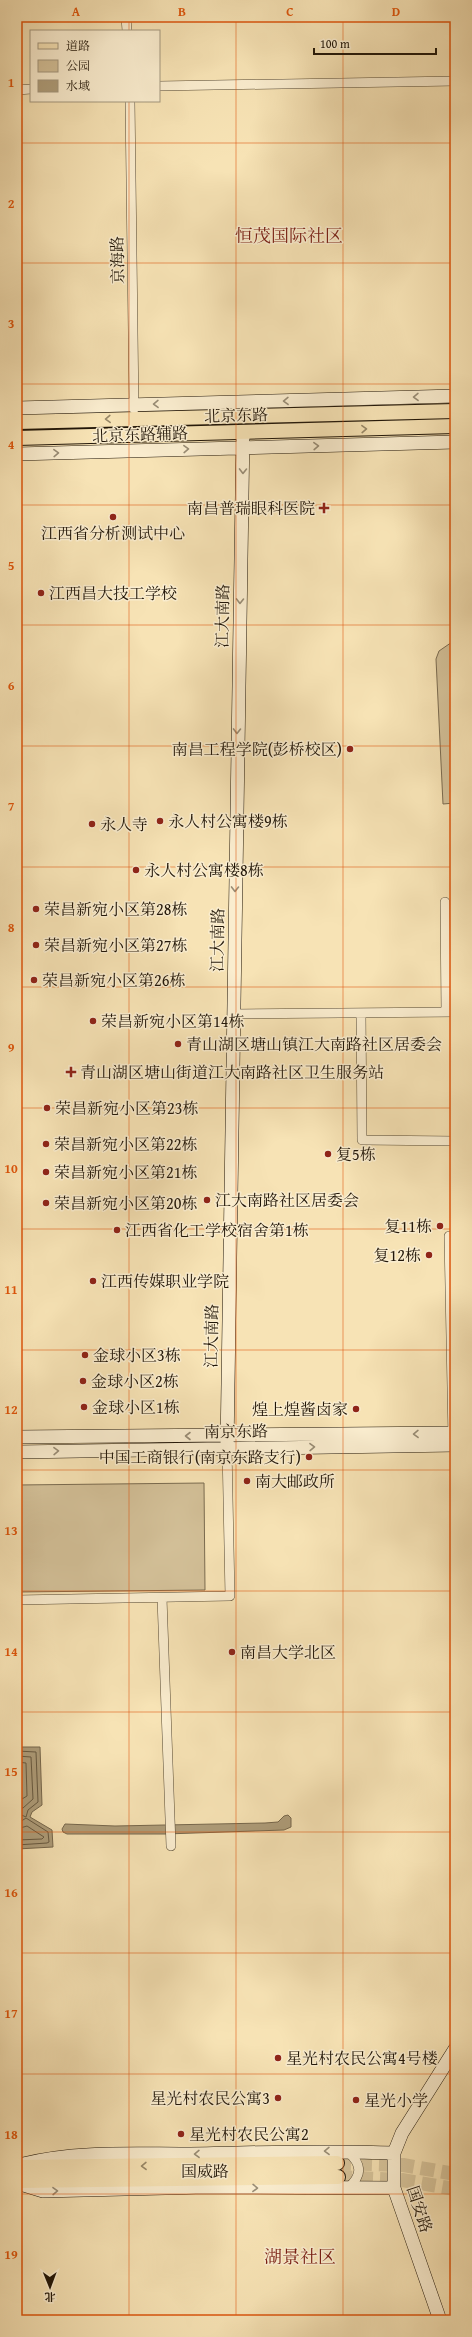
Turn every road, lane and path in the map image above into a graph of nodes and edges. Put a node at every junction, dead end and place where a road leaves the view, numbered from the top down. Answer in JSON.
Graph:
{"nodes":[{"id":1,"x":126,"y":17,"type":"edge"},
{"id":2,"x":127,"y":30,"type":"edge"},
{"id":3,"x":455,"y":81,"type":"edge"},
{"id":4,"x":160,"y":86,"type":"edge"},
{"id":5,"x":30,"y":89,"type":"edge"},
{"id":6,"x":17,"y":90,"type":"edge"},
{"id":7,"x":130,"y":102,"type":"edge"},
{"id":8,"x":455,"y":396,"type":"edge"},
{"id":9,"x":17,"y":408,"type":"edge"},
{"id":10,"x":134,"y":411,"type":"junction"},
{"id":11,"x":455,"y":411,"type":"edge"},
{"id":12,"x":17,"y":422,"type":"edge"},
{"id":13,"x":455,"y":426,"type":"edge"},
{"id":14,"x":243,"y":432,"type":"junction"},
{"id":15,"x":17,"y":438,"type":"edge"},
{"id":16,"x":455,"y":442,"type":"edge"},
{"id":17,"x":243,"y":448,"type":"junction"},
{"id":18,"x":17,"y":454,"type":"edge"},
{"id":19,"x":445,"y":902,"type":"dead end"},
{"id":20,"x":450,"y":1012,"type":"edge"},
{"id":21,"x":360,"y":1013,"type":"junction"},
{"id":22,"x":233,"y":1014,"type":"junction"},
{"id":23,"x":455,"y":1141,"type":"edge"},
{"id":24,"x":455,"y":1236,"type":"edge"},
{"id":25,"x":17,"y":1437,"type":"edge"},
{"id":26,"x":454,"y":1439,"type":"edge"},
{"id":27,"x":227,"y":1442,"type":"junction"},
{"id":28,"x":17,"y":1452,"type":"edge"},
{"id":29,"x":162,"y":1598,"type":"junction"},
{"id":30,"x":17,"y":1600,"type":"edge"},
{"id":31,"x":171,"y":1842,"type":"dead end"},
{"id":32,"x":455,"y":2049,"type":"edge"},
{"id":33,"x":348,"y":2151,"type":"junction"},
{"id":34,"x":394,"y":2153,"type":"junction"},
{"id":35,"x":17,"y":2166,"type":"edge"},
{"id":36,"x":17,"y":2182,"type":"edge"},
{"id":37,"x":394,"y":2188,"type":"junction"},
{"id":38,"x":347,"y":2189,"type":"junction"},
{"id":39,"x":440,"y":2320,"type":"edge"}],
"edges":[{"from":1,"to":2,"type":"street"},
{"from":3,"to":4,"type":"street"},
{"from":5,"to":6,"type":"street"},
{"from":7,"to":10,"type":"street","name":"京海路"},
{"from":8,"to":10,"type":"main road","name":"北京东路辅路","one_way":true},
{"from":9,"to":10,"type":"main road","name":"北京东路辅路"},
{"from":10,"to":11,"type":"main road","name":"北京东路"},
{"from":10,"to":12,"type":"main road","name":"北京东路","one_way":true},
{"from":14,"to":13,"type":"main road","name":"北京东路","one_way":true},
{"from":14,"to":15,"type":"main road","name":"北京东路"},
{"from":14,"to":17,"type":"main road","name":"江大南路"},
{"from":17,"to":16,"type":"main road","name":"北京东路辅路","one_way":true},
{"from":18,"to":17,"type":"main road","name":"北京东路辅路","one_way":true},
{"from":17,"to":22,"type":"main road","name":"江大南路","one_way":true},
{"from":19,"to":20,"type":"street"},
{"from":20,"to":21,"type":"street"},
{"from":21,"to":22,"type":"street"},
{"from":21,"to":23,"type":"street"},
{"from":22,"to":27,"type":"main road","name":"江大南路"},
{"from":24,"to":26,"type":"street"},
{"from":27,"to":25,"type":"main road","name":"南京东路","one_way":true},
{"from":26,"to":27,"type":"main road","name":"南京东路"},
{"from":28,"to":27,"type":"main road","name":"南京东路","one_way":true},
{"from":27,"to":29,"type":"street"},
{"from":29,"to":30,"type":"street"},
{"from":29,"to":31,"type":"street"},
{"from":32,"to":34,"type":"main road","name":"国安路"},
{"from":33,"to":34,"type":"main road","name":"国威路"},
{"from":33,"to":35,"type":"main road","name":"国威路","one_way":true},
{"from":33,"to":38,"type":"street"},
{"from":34,"to":37,"type":"main road","name":"国安路"},
{"from":36,"to":35,"type":"main road","name":"国威路","one_way":true},
{"from":36,"to":38,"type":"main road","name":"国威路","one_way":true},
{"from":37,"to":38,"type":"main road","name":"国威路"},
{"from":37,"to":39,"type":"main road","name":"国安路"}]}
